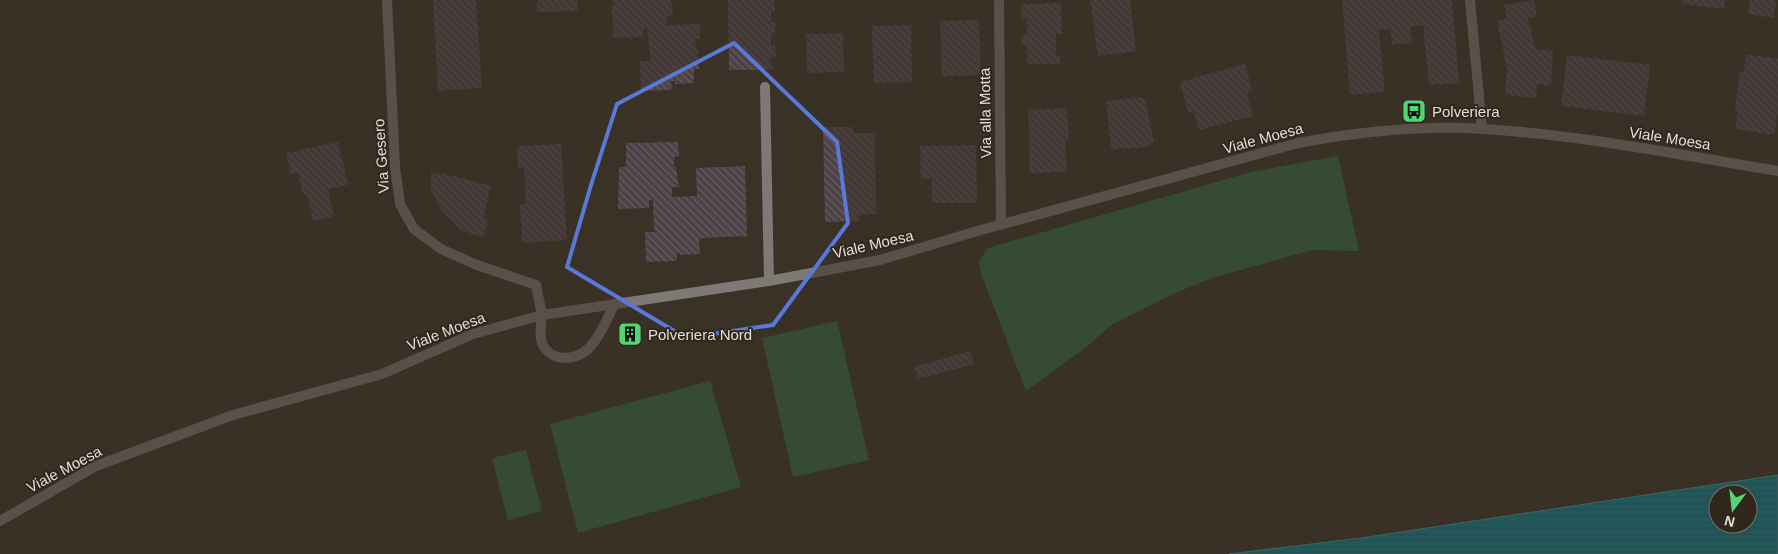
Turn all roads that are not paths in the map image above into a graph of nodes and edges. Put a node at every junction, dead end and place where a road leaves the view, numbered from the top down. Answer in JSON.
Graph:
{"nodes":[{"id":1,"x":387,"y":0,"type":"edge"},
{"id":2,"x":999,"y":0,"type":"edge"},
{"id":3,"x":1470,"y":0,"type":"edge"},
{"id":4,"x":765,"y":88,"type":"dead end"},
{"id":5,"x":1482,"y":129,"type":"junction"},
{"id":6,"x":1778,"y":171,"type":"edge"},
{"id":7,"x":1001,"y":225,"type":"junction"},
{"id":8,"x":769,"y":281,"type":"junction"},
{"id":9,"x":614,"y":305,"type":"junction"},
{"id":10,"x":542,"y":315,"type":"junction"},
{"id":11,"x":0,"y":521,"type":"edge"}],
"edges":[{"from":1,"to":10,"type":"street","name":"Via Gesero"},
{"from":2,"to":7,"type":"street","name":"Via alla Motta"},
{"from":3,"to":5,"type":"street"},
{"from":4,"to":8,"type":"street"},
{"from":5,"to":6,"type":"street","name":"Viale Moesa"},
{"from":5,"to":7,"type":"street","name":"Viale Moesa"},
{"from":7,"to":8,"type":"street","name":"Viale Moesa"},
{"from":8,"to":9,"type":"street","name":"Viale Moesa"},
{"from":9,"to":10,"type":"street","name":"Viale Moesa"},
{"from":9,"to":10,"type":"street"},
{"from":10,"to":11,"type":"street","name":"Viale Moesa"}]}
